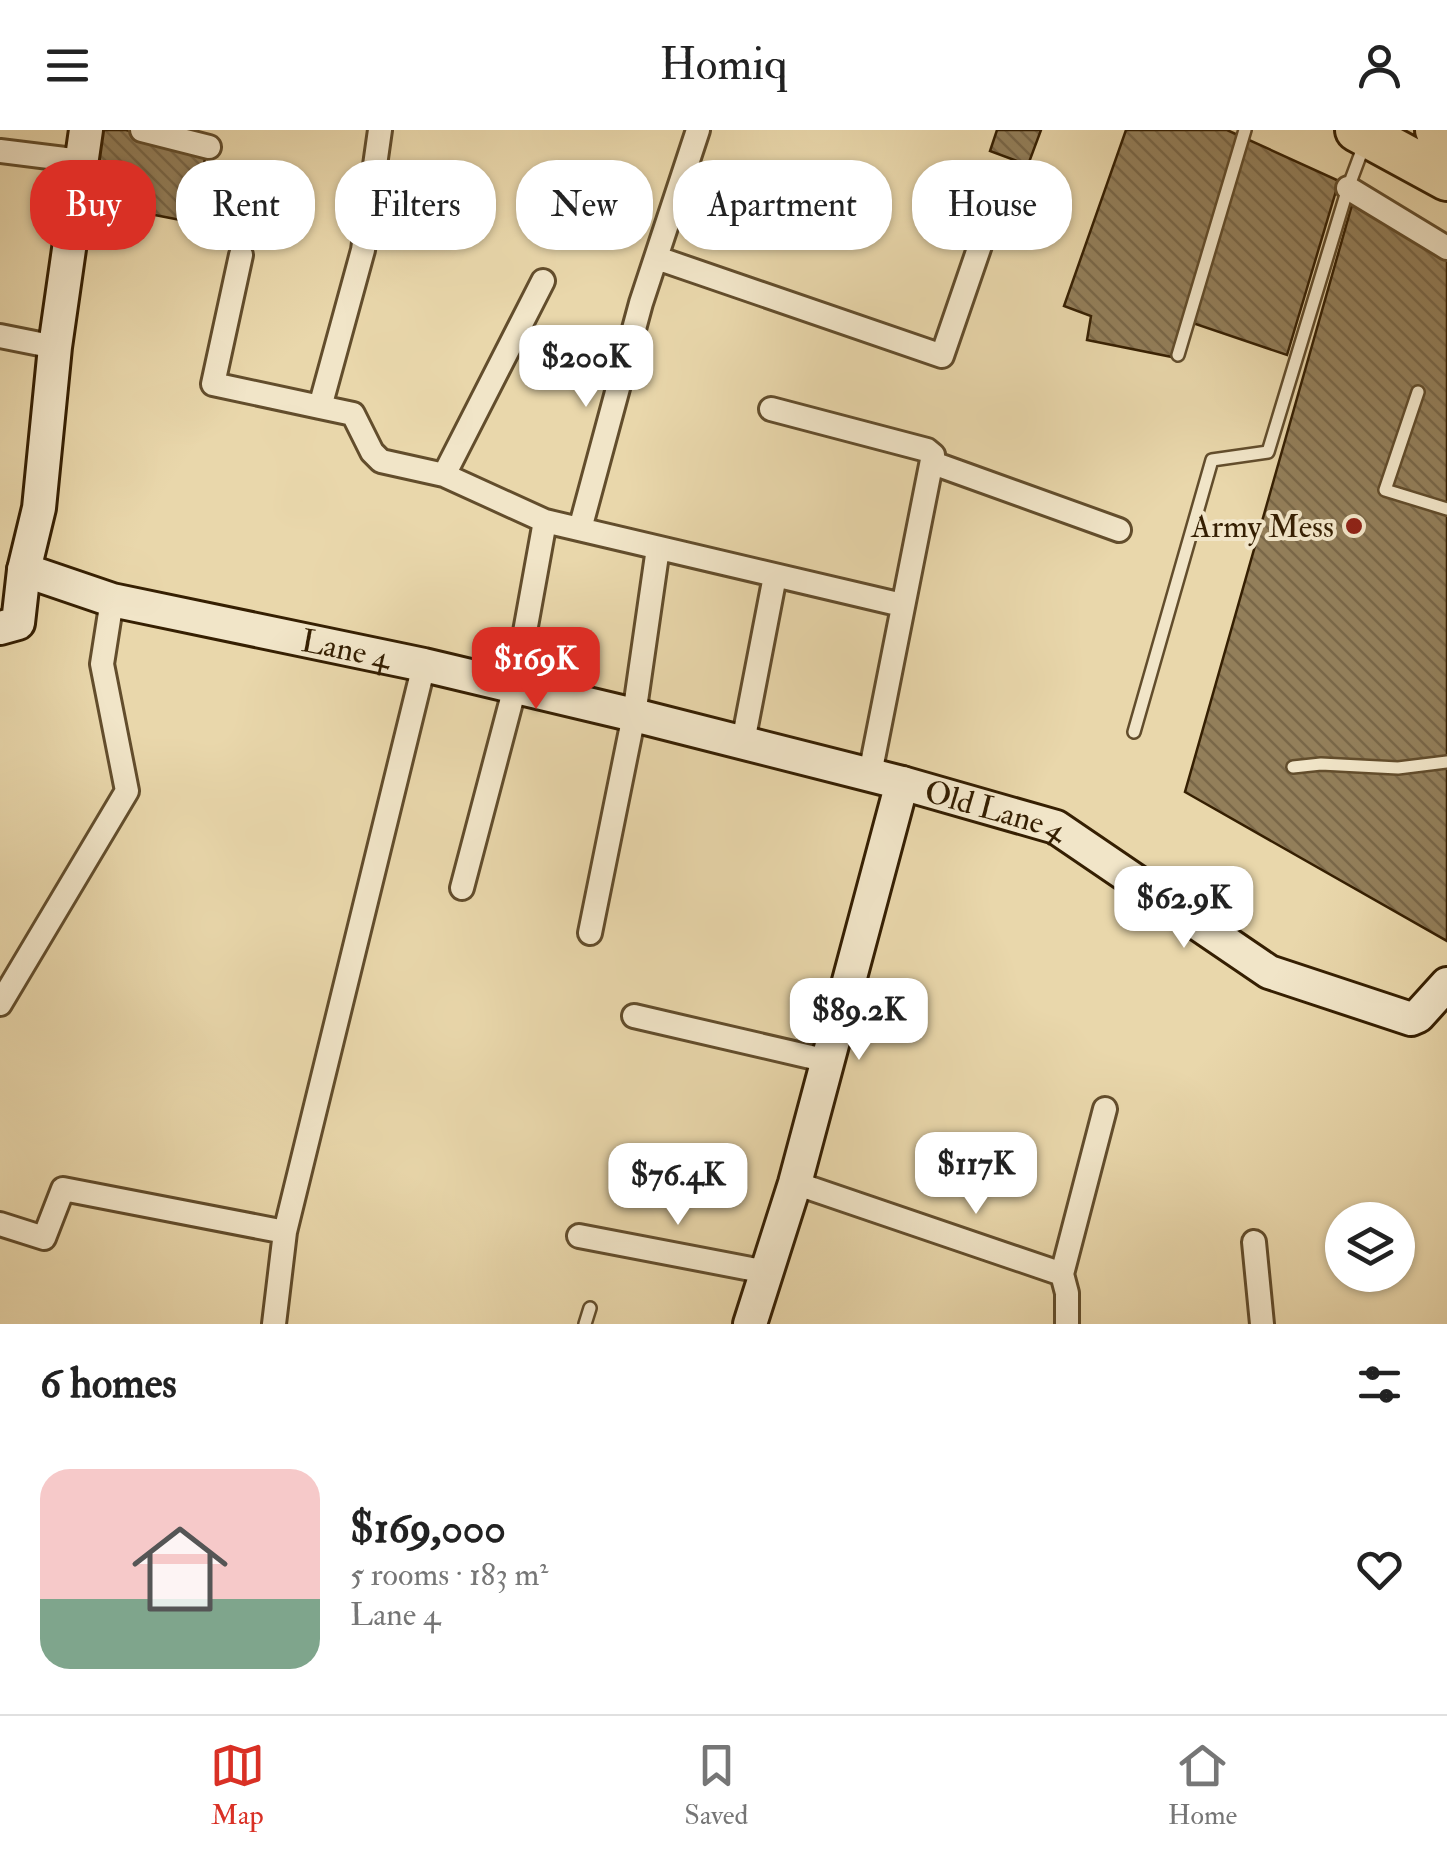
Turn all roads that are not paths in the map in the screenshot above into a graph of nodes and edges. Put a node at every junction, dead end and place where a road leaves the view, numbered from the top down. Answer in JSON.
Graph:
{"nodes":[{"id":1,"x":142,"y":130,"type":"edge"},
{"id":2,"x":380,"y":130,"type":"edge"},
{"id":3,"x":698,"y":130,"type":"edge"},
{"id":4,"x":1245,"y":130,"type":"edge"},
{"id":5,"x":1437,"y":130,"type":"edge"},
{"id":6,"x":1362,"y":133,"type":"edge"},
{"id":7,"x":1447,"y":136,"type":"edge"},
{"id":8,"x":83,"y":145,"type":"edge"},
{"id":9,"x":210,"y":147,"type":"dead end"},
{"id":10,"x":0,"y":151,"type":"edge"},
{"id":11,"x":1447,"y":179,"type":"edge"},
{"id":12,"x":1348,"y":188,"type":"junction"},
{"id":13,"x":1447,"y":248,"type":"edge"},
{"id":14,"x":978,"y":250,"type":"edge"},
{"id":15,"x":240,"y":254,"type":"dead end"},
{"id":16,"x":657,"y":258,"type":"junction"},
{"id":17,"x":543,"y":281,"type":"dead end"},
{"id":18,"x":0,"y":336,"type":"edge"},
{"id":19,"x":55,"y":347,"type":"junction"},
{"id":20,"x":1178,"y":356,"type":"dead end"},
{"id":21,"x":1418,"y":392,"type":"dead end"},
{"id":22,"x":320,"y":407,"type":"junction"},
{"id":23,"x":771,"y":409,"type":"dead end"},
{"id":24,"x":933,"y":464,"type":"junction"},
{"id":25,"x":444,"y":475,"type":"junction"},
{"id":26,"x":1447,"y":509,"type":"edge"},
{"id":27,"x":545,"y":521,"type":"junction"},
{"id":28,"x":580,"y":530,"type":"junction"},
{"id":29,"x":1119,"y":530,"type":"dead end"},
{"id":30,"x":658,"y":548,"type":"junction"},
{"id":31,"x":24,"y":570,"type":"junction"},
{"id":32,"x":775,"y":576,"type":"junction"},
{"id":33,"x":112,"y":600,"type":"junction"},
{"id":34,"x":902,"y":606,"type":"junction"},
{"id":35,"x":0,"y":628,"type":"edge"},
{"id":36,"x":424,"y":665,"type":"junction"},
{"id":37,"x":516,"y":687,"type":"junction"},
{"id":38,"x":634,"y":715,"type":"junction"},
{"id":39,"x":1134,"y":732,"type":"dead end"},
{"id":40,"x":743,"y":742,"type":"junction"},
{"id":41,"x":1447,"y":762,"type":"edge"},
{"id":42,"x":1292,"y":767,"type":"dead end"},
{"id":43,"x":886,"y":778,"type":"junction"},
{"id":44,"x":462,"y":888,"type":"dead end"},
{"id":45,"x":590,"y":933,"type":"dead end"},
{"id":46,"x":1447,"y":984,"type":"edge"},
{"id":47,"x":0,"y":1004,"type":"edge"},
{"id":48,"x":634,"y":1016,"type":"dead end"},
{"id":49,"x":828,"y":1061,"type":"junction"},
{"id":50,"x":1105,"y":1110,"type":"dead end"},
{"id":51,"x":795,"y":1183,"type":"junction"},
{"id":52,"x":0,"y":1224,"type":"edge"},
{"id":53,"x":285,"y":1232,"type":"junction"},
{"id":54,"x":579,"y":1236,"type":"dead end"},
{"id":55,"x":1254,"y":1242,"type":"dead end"},
{"id":56,"x":766,"y":1272,"type":"junction"},
{"id":57,"x":1062,"y":1274,"type":"junction"},
{"id":58,"x":590,"y":1308,"type":"dead end"},
{"id":59,"x":274,"y":1324,"type":"edge"},
{"id":60,"x":586,"y":1324,"type":"edge"},
{"id":61,"x":750,"y":1324,"type":"edge"},
{"id":62,"x":1068,"y":1324,"type":"edge"},
{"id":63,"x":1262,"y":1324,"type":"edge"}],
"edges":[{"from":1,"to":9,"type":"street"},
{"from":2,"to":22,"type":"street"},
{"from":3,"to":16,"type":"street"},
{"from":4,"to":20,"type":"lane"},
{"from":5,"to":7,"type":"highway"},
{"from":6,"to":11,"type":"highway"},
{"from":6,"to":12,"type":"lane"},
{"from":8,"to":10,"type":"street"},
{"from":8,"to":19,"type":"street"},
{"from":12,"to":13,"type":"street"},
{"from":12,"to":39,"type":"lane"},
{"from":14,"to":16,"type":"street"},
{"from":15,"to":22,"type":"street"},
{"from":16,"to":28,"type":"street"},
{"from":17,"to":25,"type":"street"},
{"from":18,"to":19,"type":"street"},
{"from":19,"to":31,"type":"street"},
{"from":21,"to":26,"type":"lane"},
{"from":22,"to":25,"type":"street"},
{"from":23,"to":24,"type":"street"},
{"from":24,"to":29,"type":"street"},
{"from":24,"to":34,"type":"street"},
{"from":25,"to":27,"type":"street"},
{"from":27,"to":28,"type":"street"},
{"from":27,"to":37,"type":"street"},
{"from":28,"to":30,"type":"street"},
{"from":30,"to":32,"type":"street"},
{"from":30,"to":38,"type":"street"},
{"from":31,"to":33,"type":"street","name":"Lane 4"},
{"from":31,"to":35,"type":"street"},
{"from":32,"to":34,"type":"street"},
{"from":32,"to":40,"type":"street"},
{"from":33,"to":36,"type":"street","name":"Lane 4"},
{"from":33,"to":47,"type":"street"},
{"from":34,"to":43,"type":"street"},
{"from":36,"to":37,"type":"street","name":"Lane 4"},
{"from":36,"to":53,"type":"street"},
{"from":37,"to":38,"type":"street","name":"Lane 4"},
{"from":37,"to":44,"type":"street"},
{"from":38,"to":40,"type":"street","name":"Lane 4"},
{"from":38,"to":45,"type":"street"},
{"from":40,"to":43,"type":"street","name":"Lane 4"},
{"from":41,"to":42,"type":"lane"},
{"from":43,"to":46,"type":"street","name":"Old Lane 4"},
{"from":43,"to":49,"type":"street"},
{"from":48,"to":49,"type":"street"},
{"from":49,"to":51,"type":"street"},
{"from":50,"to":57,"type":"street"},
{"from":51,"to":56,"type":"street"},
{"from":51,"to":57,"type":"street"},
{"from":52,"to":53,"type":"street"},
{"from":53,"to":59,"type":"street"},
{"from":54,"to":56,"type":"street"},
{"from":55,"to":63,"type":"street"},
{"from":56,"to":61,"type":"street"},
{"from":57,"to":62,"type":"street"},
{"from":58,"to":60,"type":"lane"}]}
